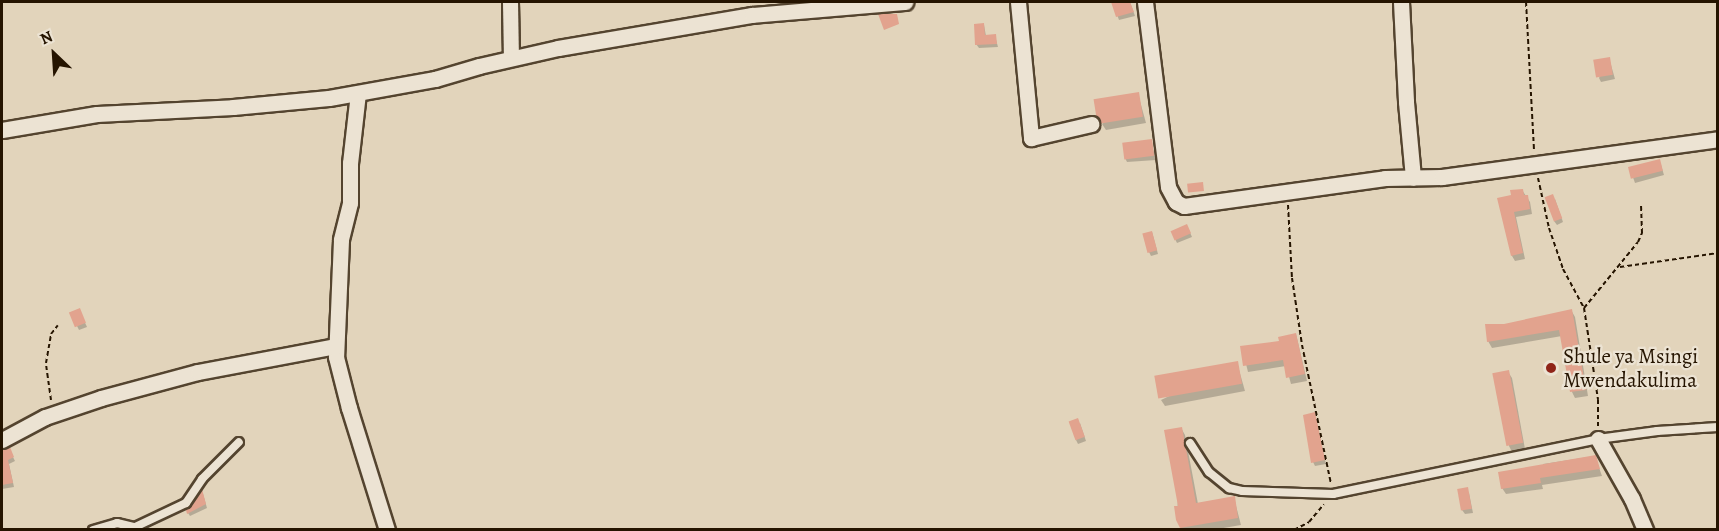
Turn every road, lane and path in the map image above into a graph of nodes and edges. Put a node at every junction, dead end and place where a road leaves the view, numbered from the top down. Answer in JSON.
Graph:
{"nodes":[{"id":1,"x":510,"y":2,"type":"edge"},
{"id":2,"x":905,"y":2,"type":"edge"},
{"id":3,"x":1018,"y":2,"type":"edge"},
{"id":4,"x":1145,"y":2,"type":"edge"},
{"id":5,"x":1401,"y":2,"type":"edge"},
{"id":6,"x":1526,"y":2,"type":"edge"},
{"id":7,"x":511,"y":58,"type":"junction"},
{"id":8,"x":358,"y":93,"type":"junction"},
{"id":9,"x":1091,"y":124,"type":"dead end"},
{"id":10,"x":2,"y":130,"type":"edge"},
{"id":11,"x":1718,"y":139,"type":"edge"},
{"id":12,"x":1536,"y":165,"type":"junction"},
{"id":13,"x":1413,"y":178,"type":"junction"},
{"id":14,"x":1287,"y":194,"type":"junction"},
{"id":15,"x":1641,"y":204,"type":"dead end"},
{"id":16,"x":1718,"y":253,"type":"edge"},
{"id":17,"x":1620,"y":267,"type":"junction"},
{"id":18,"x":1584,"y":308,"type":"junction"},
{"id":19,"x":58,"y":325,"type":"dead end"},
{"id":20,"x":336,"y":346,"type":"junction"},
{"id":21,"x":45,"y":417,"type":"junction"},
{"id":22,"x":1718,"y":427,"type":"edge"},
{"id":23,"x":1598,"y":439,"type":"junction"},
{"id":24,"x":2,"y":440,"type":"edge"},
{"id":25,"x":239,"y":442,"type":"dead end"},
{"id":26,"x":1191,"y":443,"type":"dead end"},
{"id":27,"x":1333,"y":494,"type":"junction"},
{"id":28,"x":93,"y":530,"type":"edge"},
{"id":29,"x":387,"y":530,"type":"edge"},
{"id":30,"x":1294,"y":530,"type":"edge"},
{"id":31,"x":1645,"y":530,"type":"edge"}],
"edges":[{"from":1,"to":7,"type":"street"},
{"from":2,"to":7,"type":"street"},
{"from":3,"to":9,"type":"street"},
{"from":4,"to":14,"type":"street"},
{"from":5,"to":13,"type":"street"},
{"from":6,"to":12,"type":"path"},
{"from":7,"to":8,"type":"street"},
{"from":8,"to":10,"type":"street"},
{"from":8,"to":20,"type":"street"},
{"from":11,"to":12,"type":"street"},
{"from":12,"to":13,"type":"street"},
{"from":12,"to":18,"type":"path"},
{"from":13,"to":14,"type":"street"},
{"from":14,"to":27,"type":"path"},
{"from":15,"to":17,"type":"path"},
{"from":16,"to":17,"type":"path"},
{"from":17,"to":18,"type":"path"},
{"from":18,"to":23,"type":"path"},
{"from":19,"to":21,"type":"path"},
{"from":20,"to":21,"type":"street"},
{"from":20,"to":29,"type":"street"},
{"from":21,"to":24,"type":"street"},
{"from":22,"to":23,"type":"lane"},
{"from":23,"to":27,"type":"lane"},
{"from":23,"to":31,"type":"street"},
{"from":25,"to":28,"type":"lane"},
{"from":26,"to":27,"type":"lane"},
{"from":27,"to":30,"type":"path"}]}
